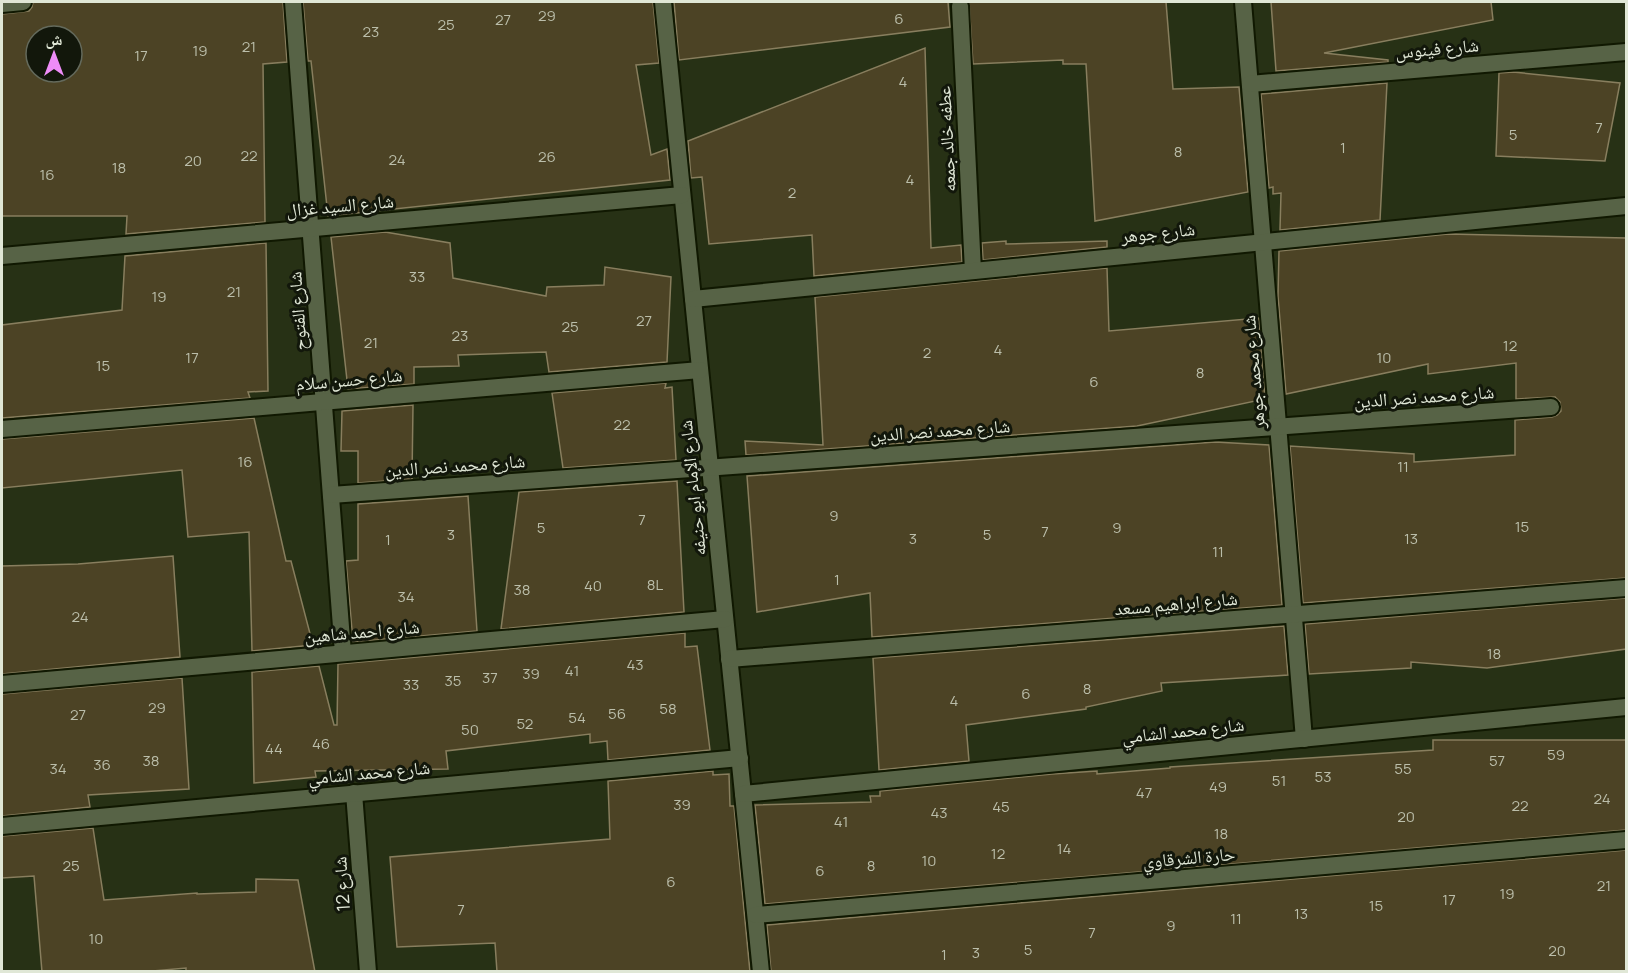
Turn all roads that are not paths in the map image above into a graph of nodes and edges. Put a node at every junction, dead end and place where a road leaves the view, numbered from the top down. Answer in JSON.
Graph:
{"nodes":[{"id":1,"x":23,"y":2,"type":"edge"},
{"id":2,"x":293,"y":2,"type":"edge"},
{"id":3,"x":663,"y":2,"type":"edge"},
{"id":4,"x":1244,"y":2,"type":"edge"},
{"id":5,"x":2,"y":4,"type":"edge"},
{"id":6,"x":960,"y":6,"type":"dead end"},
{"id":7,"x":1626,"y":52,"type":"edge"},
{"id":8,"x":1250,"y":84,"type":"junction"},
{"id":9,"x":682,"y":195,"type":"junction"},
{"id":10,"x":1626,"y":206,"type":"edge"},
{"id":11,"x":311,"y":229,"type":"junction"},
{"id":12,"x":1263,"y":242,"type":"junction"},
{"id":13,"x":2,"y":256,"type":"edge"},
{"id":14,"x":974,"y":271,"type":"junction"},
{"id":15,"x":693,"y":299,"type":"junction"},
{"id":16,"x":700,"y":370,"type":"junction"},
{"id":17,"x":324,"y":402,"type":"junction"},
{"id":18,"x":1551,"y":407,"type":"dead end"},
{"id":19,"x":1278,"y":426,"type":"junction"},
{"id":20,"x":2,"y":429,"type":"edge"},
{"id":21,"x":711,"y":467,"type":"junction"},
{"id":22,"x":331,"y":495,"type":"junction"},
{"id":23,"x":1626,"y":588,"type":"edge"},
{"id":24,"x":1294,"y":614,"type":"junction"},
{"id":25,"x":725,"y":619,"type":"junction"},
{"id":26,"x":343,"y":653,"type":"junction"},
{"id":27,"x":729,"y":659,"type":"junction"},
{"id":28,"x":2,"y":684,"type":"edge"},
{"id":29,"x":1626,"y":707,"type":"edge"},
{"id":30,"x":1304,"y":739,"type":"junction"},
{"id":31,"x":740,"y":758,"type":"junction"},
{"id":32,"x":354,"y":794,"type":"junction"},
{"id":33,"x":743,"y":794,"type":"junction"},
{"id":34,"x":2,"y":826,"type":"edge"},
{"id":35,"x":1626,"y":840,"type":"edge"},
{"id":36,"x":756,"y":915,"type":"junction"},
{"id":37,"x":368,"y":972,"type":"edge"},
{"id":38,"x":761,"y":972,"type":"edge"}],
"edges":[{"from":1,"to":5,"type":"street"},
{"from":2,"to":11,"type":"street","name":"شارع الفتوح"},
{"from":3,"to":9,"type":"street","name":"شارع الإمام ابو حنيفه"},
{"from":4,"to":8,"type":"street","name":"شارع محمد جوهر"},
{"from":6,"to":14,"type":"street","name":"عطفه خالد جمعه"},
{"from":7,"to":8,"type":"street","name":"شارع فينوس"},
{"from":8,"to":12,"type":"street","name":"شارع محمد جوهر"},
{"from":9,"to":11,"type":"street","name":"شارع السيد غزال"},
{"from":9,"to":15,"type":"street","name":"شارع الإمام ابو حنيفه"},
{"from":10,"to":12,"type":"street","name":"شارع جوهر"},
{"from":11,"to":13,"type":"street","name":"شارع السيد غزال"},
{"from":11,"to":17,"type":"street","name":"شارع الفتوح"},
{"from":12,"to":14,"type":"street","name":"شارع جوهر"},
{"from":12,"to":19,"type":"street","name":"شارع محمد جوهر"},
{"from":14,"to":15,"type":"street","name":"شارع جوهر"},
{"from":15,"to":16,"type":"street","name":"شارع الإمام ابو حنيفه"},
{"from":16,"to":17,"type":"street","name":"شارع حسن سلام"},
{"from":16,"to":21,"type":"street","name":"شارع الإمام ابو حنيفه"},
{"from":17,"to":20,"type":"street","name":"شارع حسن سلام"},
{"from":17,"to":22,"type":"street","name":"شارع الفتوح"},
{"from":18,"to":19,"type":"street","name":"شارع محمد نصر الدين"},
{"from":19,"to":21,"type":"street","name":"شارع محمد نصر الدين"},
{"from":19,"to":24,"type":"street","name":"شارع محمد جوهر"},
{"from":21,"to":22,"type":"street","name":"شارع محمد نصر الدين"},
{"from":21,"to":25,"type":"street","name":"شارع الإمام ابو حنيفه"},
{"from":22,"to":26,"type":"street","name":"شارع الفتوح"},
{"from":23,"to":24,"type":"street","name":"شارع ابراهيم مسعد"},
{"from":24,"to":27,"type":"street","name":"شارع ابراهيم مسعد"},
{"from":24,"to":30,"type":"street","name":"شارع محمد جوهر"},
{"from":25,"to":26,"type":"street","name":"شارع احمد شاهين"},
{"from":25,"to":27,"type":"street","name":"شارع الإمام ابو حنيفه"},
{"from":26,"to":28,"type":"street","name":"شارع احمد شاهين"},
{"from":27,"to":31,"type":"street","name":"شارع الإمام ابو حنيفه"},
{"from":29,"to":30,"type":"street","name":"شارع محمد الشامي"},
{"from":30,"to":33,"type":"street","name":"شارع محمد الشامي"},
{"from":31,"to":32,"type":"street","name":"شارع محمد الشامي"},
{"from":31,"to":33,"type":"street","name":"شارع الإمام ابو حنيفه"},
{"from":32,"to":34,"type":"street","name":"شارع محمد الشامي"},
{"from":32,"to":37,"type":"street","name":"شارع 12"},
{"from":33,"to":36,"type":"street","name":"شارع الإمام ابو حنيفه"},
{"from":35,"to":36,"type":"street","name":"حارة الشرقاوي"},
{"from":36,"to":38,"type":"street","name":"شارع الإمام ابو حنيفه"}]}
